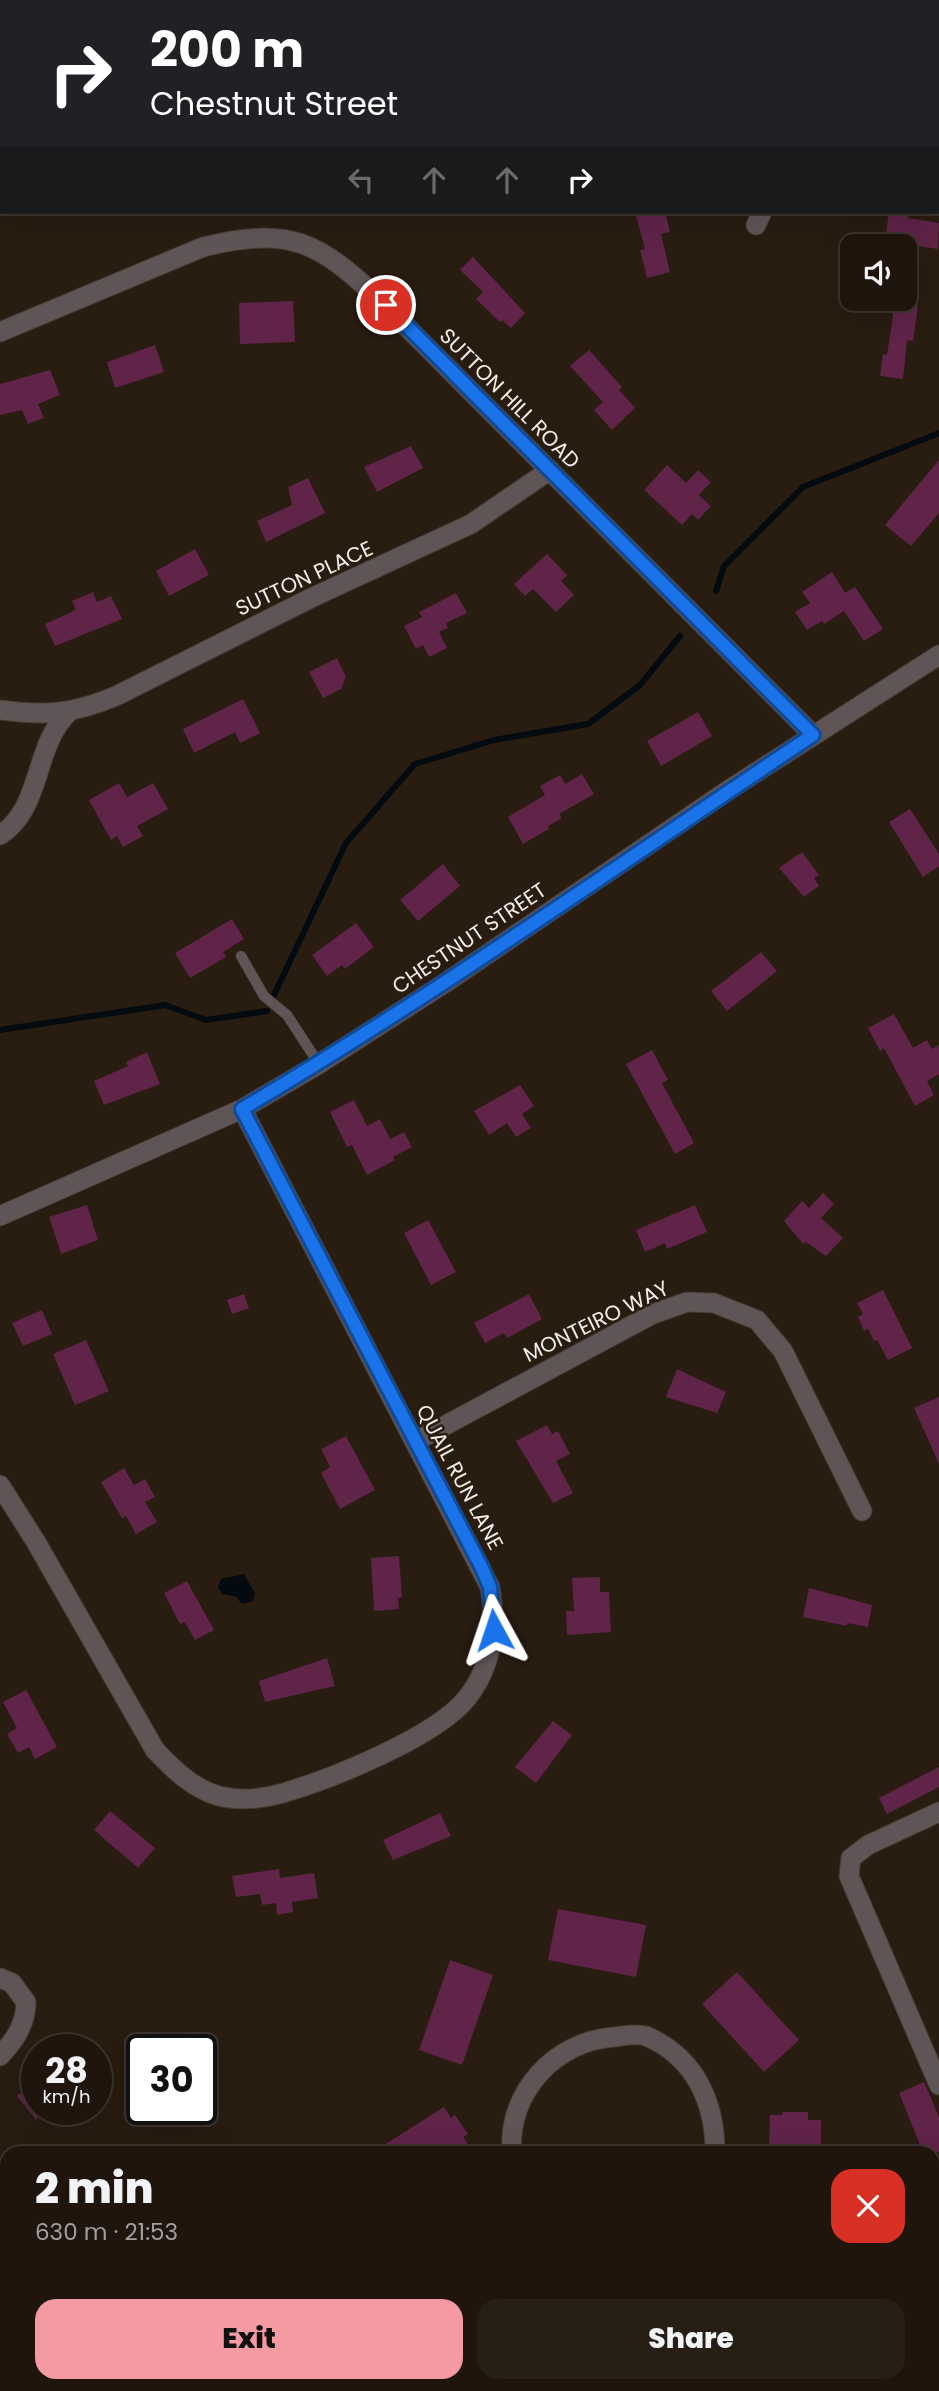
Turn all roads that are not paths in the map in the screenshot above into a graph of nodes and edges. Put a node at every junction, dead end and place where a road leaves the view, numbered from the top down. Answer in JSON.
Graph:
{"nodes":[{"id":1,"x":0,"y":332,"type":"edge"},
{"id":2,"x":550,"y":470,"type":"junction"},
{"id":3,"x":939,"y":654,"type":"edge"},
{"id":4,"x":0,"y":710,"type":"edge"},
{"id":5,"x":69,"y":712,"type":"junction"},
{"id":6,"x":813,"y":735,"type":"junction"},
{"id":7,"x":0,"y":835,"type":"edge"},
{"id":8,"x":241,"y":956,"type":"dead end"},
{"id":9,"x":319,"y":1064,"type":"junction"},
{"id":10,"x":242,"y":1109,"type":"junction"},
{"id":11,"x":0,"y":1216,"type":"edge"},
{"id":12,"x":416,"y":1441,"type":"junction"},
{"id":13,"x":0,"y":1485,"type":"edge"},
{"id":14,"x":862,"y":1511,"type":"dead end"},
{"id":15,"x":939,"y":1812,"type":"edge"},
{"id":16,"x":0,"y":1978,"type":"edge"},
{"id":17,"x":0,"y":2056,"type":"edge"},
{"id":18,"x":939,"y":2085,"type":"edge"},
{"id":19,"x":512,"y":2146,"type":"edge"},
{"id":20,"x":715,"y":2146,"type":"edge"}],
"edges":[{"from":1,"to":2,"type":"street","name":"SUTTON HILL ROAD"},
{"from":2,"to":5,"type":"street","name":"SUTTON PLACE"},
{"from":2,"to":6,"type":"street","name":"SUTTON HILL ROAD"},
{"from":3,"to":6,"type":"street","name":"CHESTNUT STREET"},
{"from":4,"to":5,"type":"street","name":"SUTTON PLACE"},
{"from":5,"to":7,"type":"street"},
{"from":6,"to":9,"type":"street","name":"CHESTNUT STREET"},
{"from":8,"to":9,"type":"lane"},
{"from":9,"to":10,"type":"street","name":"CHESTNUT STREET"},
{"from":10,"to":11,"type":"street","name":"CHESTNUT STREET"},
{"from":10,"to":12,"type":"street","name":"QUAIL RUN LANE"},
{"from":12,"to":13,"type":"street","name":"QUAIL RUN LANE"},
{"from":12,"to":14,"type":"street","name":"MONTEIRO WAY"},
{"from":15,"to":18,"type":"street"},
{"from":16,"to":17,"type":"street"},
{"from":19,"to":20,"type":"street"}]}
